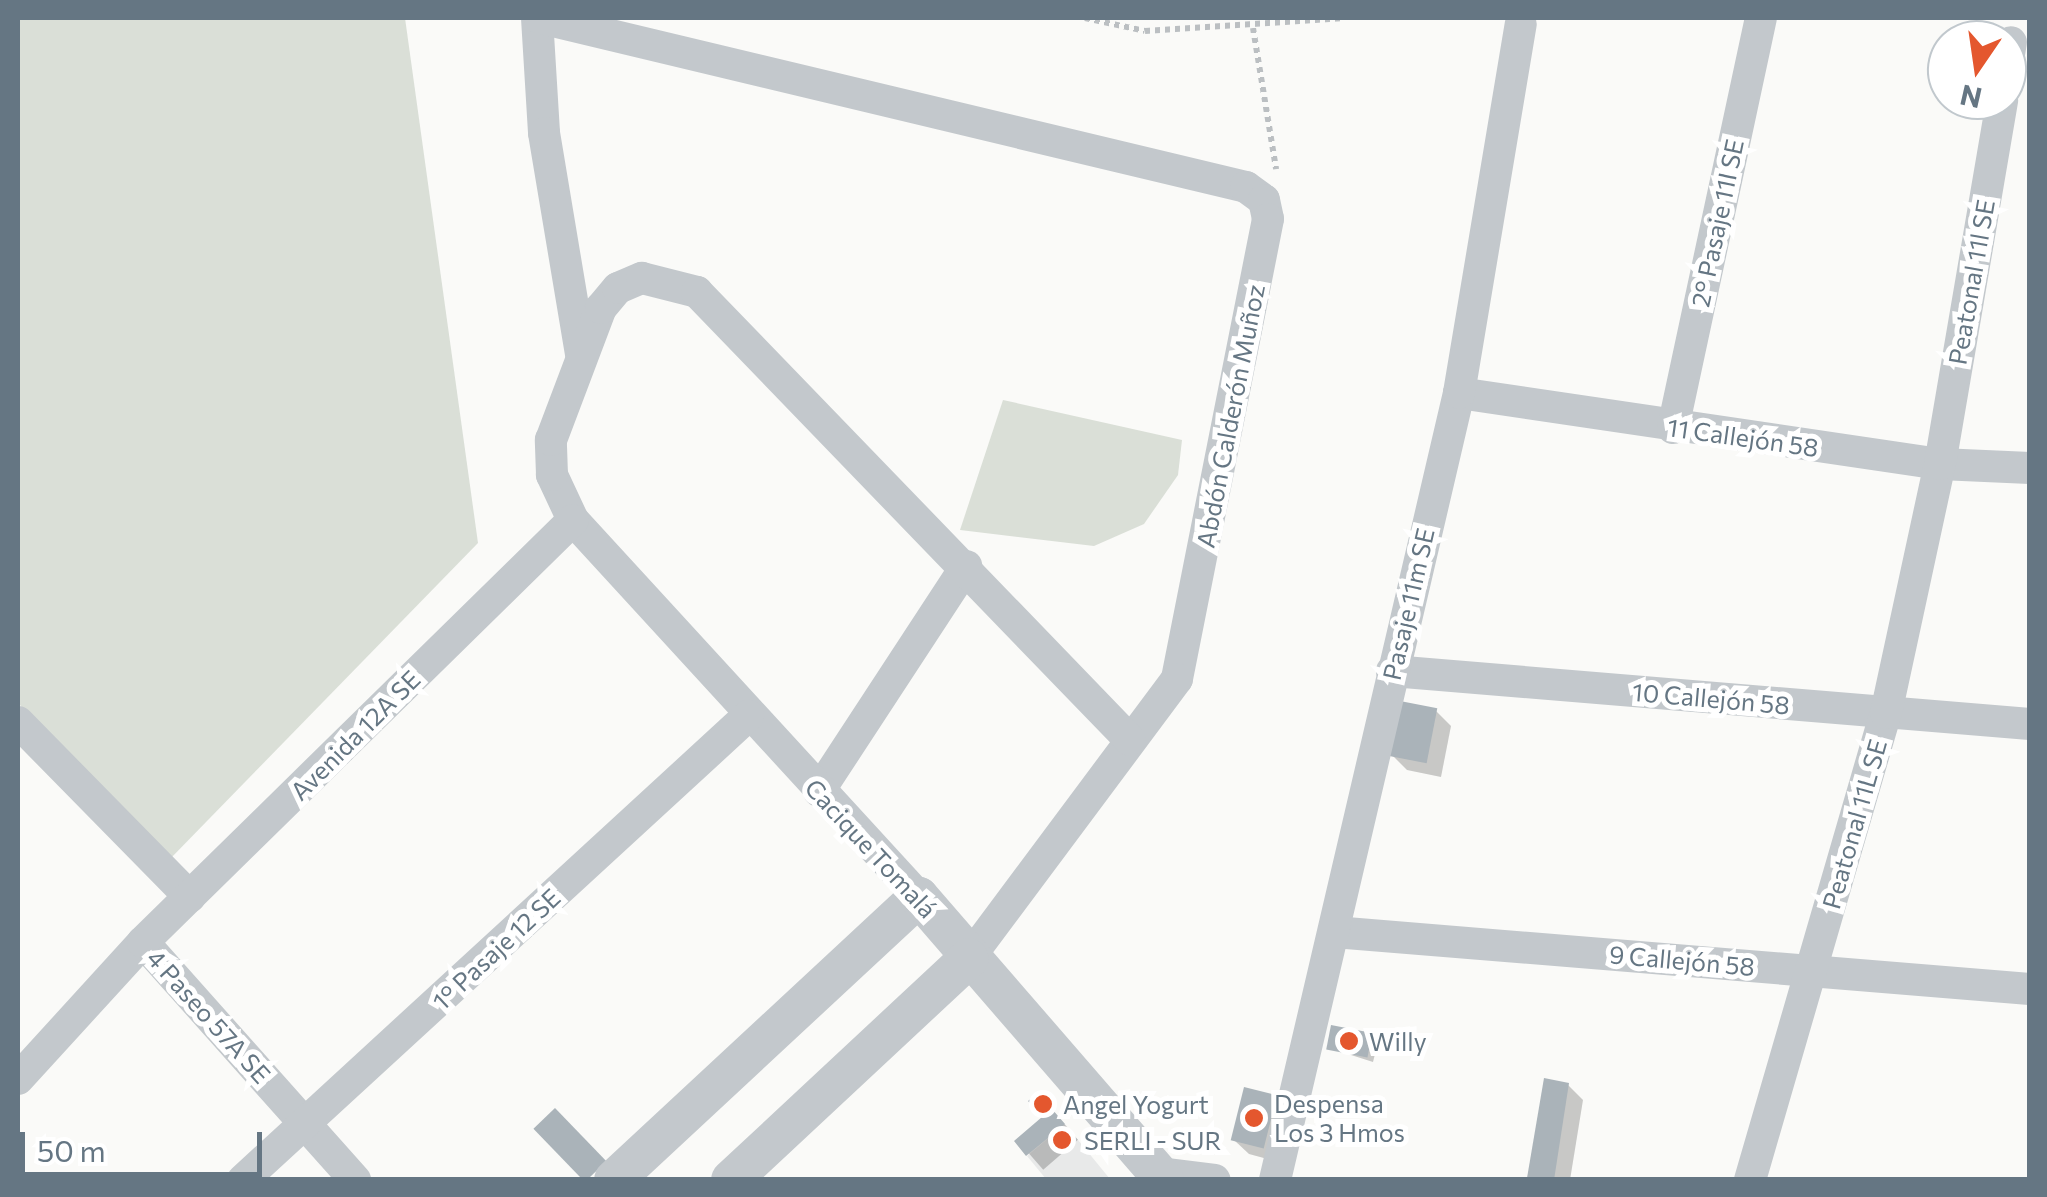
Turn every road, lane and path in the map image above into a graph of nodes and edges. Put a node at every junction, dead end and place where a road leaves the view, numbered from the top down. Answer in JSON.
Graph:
{"nodes":[{"id":1,"x":538,"y":18,"type":"edge"},
{"id":2,"x":1085,"y":18,"type":"edge"},
{"id":3,"x":1345,"y":18,"type":"edge"},
{"id":4,"x":1761,"y":18,"type":"edge"},
{"id":5,"x":1521,"y":24,"type":"dead end"},
{"id":6,"x":1253,"y":28,"type":"junction"},
{"id":7,"x":1999,"y":120,"type":"edge"},
{"id":8,"x":1268,"y":220,"type":"junction"},
{"id":9,"x":581,"y":355,"type":"junction"},
{"id":10,"x":1458,"y":392,"type":"junction"},
{"id":11,"x":1672,"y":428,"type":"junction"},
{"id":12,"x":1940,"y":464,"type":"junction"},
{"id":13,"x":2030,"y":468,"type":"edge"},
{"id":14,"x":574,"y":520,"type":"junction"},
{"id":15,"x":966,"y":566,"type":"junction"},
{"id":16,"x":1392,"y":670,"type":"junction"},
{"id":17,"x":1886,"y":713,"type":"junction"},
{"id":18,"x":748,"y":716,"type":"junction"},
{"id":19,"x":18,"y":722,"type":"edge"},
{"id":20,"x":2030,"y":724,"type":"edge"},
{"id":21,"x":1130,"y":740,"type":"junction"},
{"id":22,"x":818,"y":791,"type":"junction"},
{"id":23,"x":190,"y":897,"type":"junction"},
{"id":24,"x":919,"y":897,"type":"junction"},
{"id":25,"x":1334,"y":932,"type":"junction"},
{"id":26,"x":143,"y":942,"type":"junction"},
{"id":27,"x":969,"y":958,"type":"junction"},
{"id":28,"x":1811,"y":970,"type":"junction"},
{"id":29,"x":2030,"y":989,"type":"edge"},
{"id":30,"x":18,"y":1080,"type":"edge"},
{"id":31,"x":305,"y":1124,"type":"junction"},
{"id":32,"x":1158,"y":1177,"type":"edge"},
{"id":33,"x":242,"y":1180,"type":"edge"},
{"id":34,"x":355,"y":1180,"type":"edge"},
{"id":35,"x":614,"y":1180,"type":"edge"},
{"id":36,"x":731,"y":1180,"type":"edge"},
{"id":37,"x":1215,"y":1180,"type":"edge"},
{"id":38,"x":1275,"y":1180,"type":"edge"},
{"id":39,"x":1750,"y":1180,"type":"edge"}],
"edges":[{"from":1,"to":8,"type":"street"},
{"from":1,"to":9,"type":"street"},
{"from":2,"to":6,"type":"path"},
{"from":3,"to":6,"type":"path"},
{"from":4,"to":11,"type":"street","name":"2° Pasaje 11I SE"},
{"from":5,"to":10,"type":"street","name":"Pasaje 11m SE"},
{"from":6,"to":8,"type":"path"},
{"from":7,"to":12,"type":"street","name":"Peatonal 11l SE"},
{"from":8,"to":21,"type":"street","name":"Abdón Calderón Muñoz"},
{"from":9,"to":14,"type":"street"},
{"from":9,"to":15,"type":"street"},
{"from":10,"to":11,"type":"street","name":"11 Callejón 58"},
{"from":10,"to":16,"type":"street","name":"Pasaje 11m SE"},
{"from":11,"to":12,"type":"street","name":"11 Callejón 58"},
{"from":12,"to":13,"type":"street","name":"11 Callejón 58"},
{"from":12,"to":17,"type":"street","name":"Peatonal 11L SE"},
{"from":14,"to":18,"type":"street","name":"Cacique Tomalá"},
{"from":14,"to":23,"type":"street","name":"Avenida 12A SE"},
{"from":15,"to":21,"type":"street"},
{"from":15,"to":22,"type":"street"},
{"from":16,"to":17,"type":"street","name":"10 Callejón 58"},
{"from":16,"to":25,"type":"street","name":"Pasaje 11m SE"},
{"from":17,"to":20,"type":"street","name":"10 Callejón 58"},
{"from":17,"to":28,"type":"street","name":"Peatonal 11L SE"},
{"from":18,"to":22,"type":"street","name":"Cacique Tomalá"},
{"from":18,"to":31,"type":"street","name":"1° Pasaje 12 SE"},
{"from":19,"to":23,"type":"street"},
{"from":21,"to":27,"type":"street","name":"Abdón Calderón Muñoz"},
{"from":22,"to":24,"type":"street","name":"Cacique Tomalá"},
{"from":23,"to":26,"type":"street","name":"Avenida 12A SE"},
{"from":24,"to":27,"type":"street","name":"Cacique Tomalá"},
{"from":24,"to":35,"type":"street"},
{"from":25,"to":28,"type":"street","name":"9 Callejón 58"},
{"from":25,"to":38,"type":"street","name":"Pasaje 11m SE"},
{"from":26,"to":30,"type":"street","name":"Avenida 12A SE"},
{"from":26,"to":31,"type":"street","name":"4 Paseo 57A SE"},
{"from":27,"to":32,"type":"street","name":"Cacique Tomalá"},
{"from":27,"to":36,"type":"street"},
{"from":28,"to":29,"type":"street","name":"9 Callejón 58"},
{"from":28,"to":39,"type":"street","name":"Peatonal 11L SE"},
{"from":31,"to":33,"type":"street","name":"1° Pasaje 12 SE"},
{"from":31,"to":34,"type":"street","name":"4 Paseo 57A SE"},
{"from":32,"to":37,"type":"street"}]}
